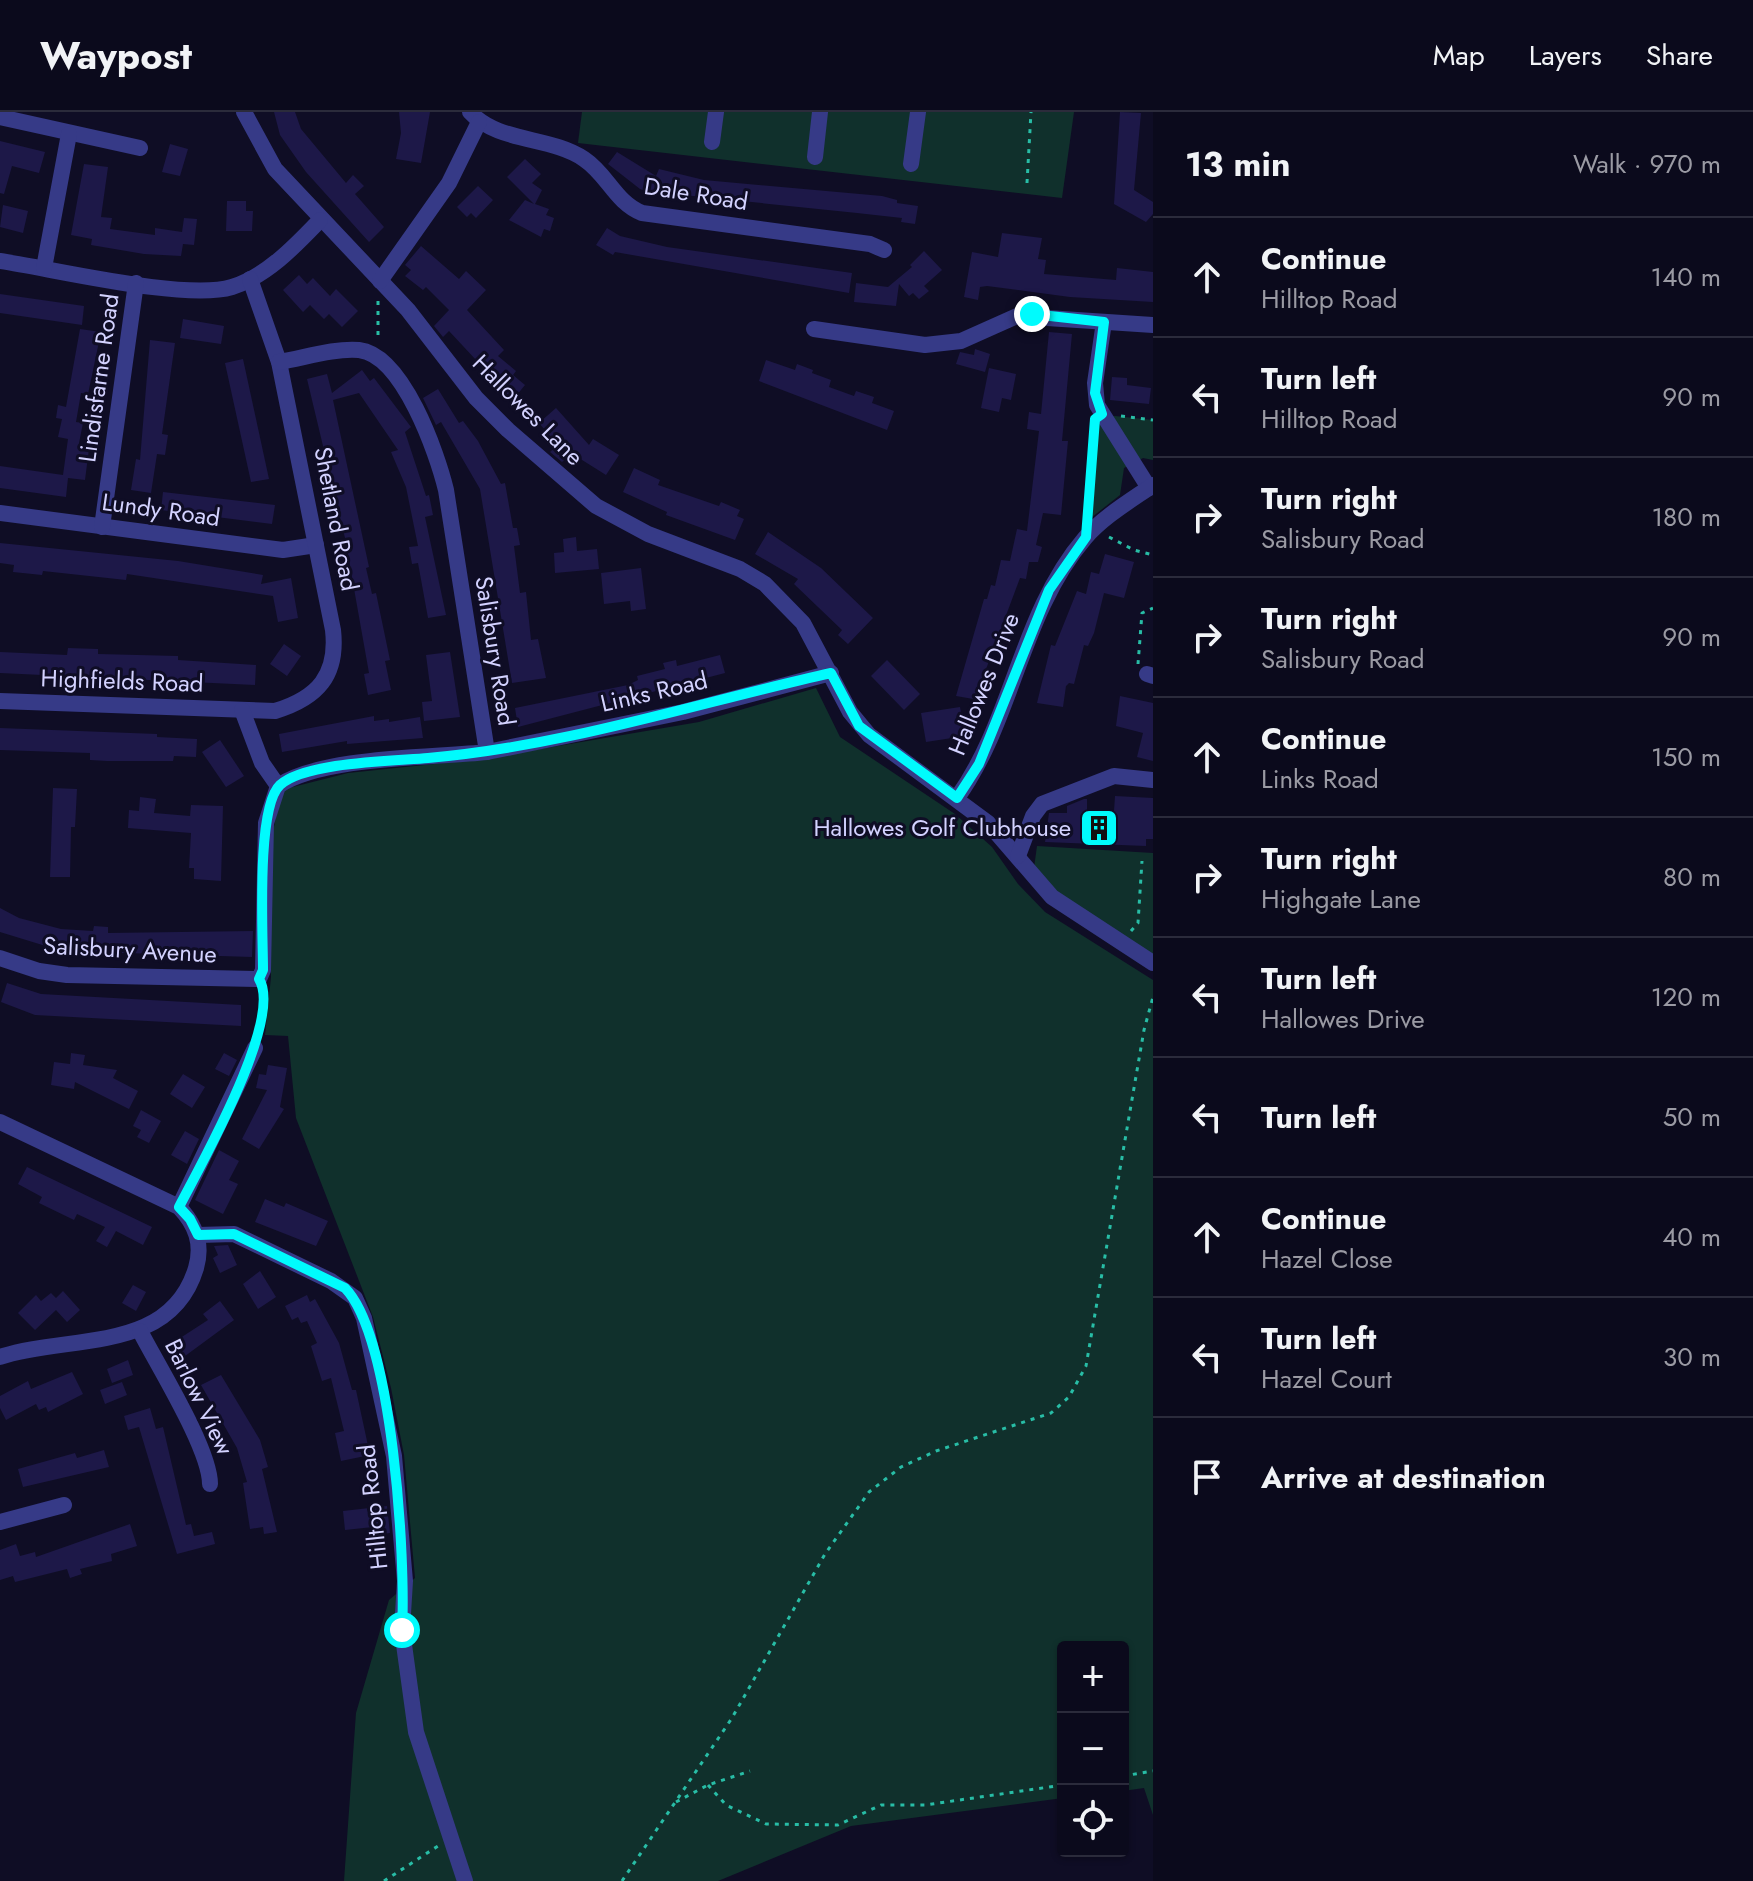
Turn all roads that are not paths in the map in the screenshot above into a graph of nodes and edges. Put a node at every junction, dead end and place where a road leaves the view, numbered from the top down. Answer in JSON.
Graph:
{"nodes":[{"id":1,"x":244,"y":112,"type":"edge"},
{"id":2,"x":716,"y":112,"type":"edge"},
{"id":3,"x":820,"y":112,"type":"edge"},
{"id":4,"x":918,"y":112,"type":"edge"},
{"id":5,"x":472,"y":115,"type":"edge"},
{"id":6,"x":0,"y":117,"type":"edge"},
{"id":7,"x":69,"y":134,"type":"junction"},
{"id":8,"x":712,"y":142,"type":"dead end"},
{"id":9,"x":140,"y":148,"type":"dead end"},
{"id":10,"x":815,"y":157,"type":"dead end"},
{"id":11,"x":911,"y":164,"type":"dead end"},
{"id":12,"x":320,"y":220,"type":"junction"},
{"id":13,"x":884,"y":250,"type":"dead end"},
{"id":14,"x":0,"y":261,"type":"edge"},
{"id":15,"x":44,"y":268,"type":"junction"},
{"id":16,"x":250,"y":279,"type":"junction"},
{"id":17,"x":380,"y":281,"type":"junction"},
{"id":18,"x":136,"y":283,"type":"junction"},
{"id":19,"x":1104,"y":322,"type":"junction"},
{"id":20,"x":1153,"y":325,"type":"edge"},
{"id":21,"x":814,"y":329,"type":"dead end"},
{"id":22,"x":279,"y":362,"type":"junction"},
{"id":23,"x":1151,"y":487,"type":"edge"},
{"id":24,"x":0,"y":513,"type":"edge"},
{"id":25,"x":102,"y":527,"type":"junction"},
{"id":26,"x":316,"y":545,"type":"junction"},
{"id":27,"x":831,"y":673,"type":"junction"},
{"id":28,"x":0,"y":701,"type":"edge"},
{"id":29,"x":242,"y":710,"type":"junction"},
{"id":30,"x":487,"y":752,"type":"junction"},
{"id":31,"x":1153,"y":780,"type":"edge"},
{"id":32,"x":278,"y":786,"type":"junction"},
{"id":33,"x":957,"y":798,"type":"junction"},
{"id":34,"x":1018,"y":856,"type":"junction"},
{"id":35,"x":0,"y":958,"type":"edge"},
{"id":36,"x":1153,"y":963,"type":"edge"},
{"id":37,"x":255,"y":1048,"type":"road end"},
{"id":38,"x":0,"y":1122,"type":"edge"},
{"id":39,"x":179,"y":1207,"type":"junction"},
{"id":40,"x":198,"y":1235,"type":"junction"},
{"id":41,"x":140,"y":1331,"type":"junction"},
{"id":42,"x":0,"y":1357,"type":"edge"},
{"id":43,"x":210,"y":1484,"type":"dead end"},
{"id":44,"x":64,"y":1505,"type":"dead end"},
{"id":45,"x":0,"y":1522,"type":"edge"},
{"id":46,"x":465,"y":1881,"type":"edge"}],
"edges":[{"from":1,"to":12,"type":"street","name":"Hallowes Lane"},
{"from":2,"to":8,"type":"street"},
{"from":3,"to":10,"type":"street"},
{"from":4,"to":11,"type":"street"},
{"from":5,"to":13,"type":"street","name":"Dale Road"},
{"from":5,"to":17,"type":"street"},
{"from":6,"to":7,"type":"street"},
{"from":7,"to":9,"type":"street"},
{"from":7,"to":15,"type":"street"},
{"from":12,"to":16,"type":"street"},
{"from":12,"to":17,"type":"street","name":"Hallowes Lane"},
{"from":14,"to":15,"type":"street"},
{"from":15,"to":18,"type":"street"},
{"from":16,"to":18,"type":"street"},
{"from":16,"to":22,"type":"street","name":"Shetland Road"},
{"from":17,"to":27,"type":"street","name":"Hallowes Lane"},
{"from":18,"to":25,"type":"street","name":"Lindisfarne Road"},
{"from":19,"to":20,"type":"street"},
{"from":19,"to":21,"type":"street"},
{"from":19,"to":23,"type":"street"},
{"from":22,"to":26,"type":"street","name":"Shetland Road"},
{"from":22,"to":30,"type":"street","name":"Salisbury Road"},
{"from":23,"to":33,"type":"street","name":"Hallowes Drive"},
{"from":24,"to":25,"type":"street","name":"Lundy Road"},
{"from":25,"to":26,"type":"street","name":"Lundy Road"},
{"from":26,"to":29,"type":"street","name":"Shetland Road"},
{"from":27,"to":30,"type":"street","name":"Links Road"},
{"from":27,"to":33,"type":"street","name":"Hallowes Lane"},
{"from":28,"to":29,"type":"street","name":"Highfields Road"},
{"from":29,"to":32,"type":"street"},
{"from":30,"to":32,"type":"street","name":"Salisbury Road"},
{"from":31,"to":34,"type":"street"},
{"from":32,"to":35,"type":"street","name":"Salisbury Avenue"},
{"from":33,"to":34,"type":"street","name":"Hallowes Lane"},
{"from":34,"to":36,"type":"street","name":"Hallowes Lane"},
{"from":37,"to":39,"type":"street"},
{"from":38,"to":39,"type":"street"},
{"from":39,"to":40,"type":"street"},
{"from":40,"to":41,"type":"street"},
{"from":40,"to":46,"type":"street","name":"Hilltop Road"},
{"from":41,"to":42,"type":"street"},
{"from":41,"to":43,"type":"street","name":"Barlow View"},
{"from":44,"to":45,"type":"street"}]}
